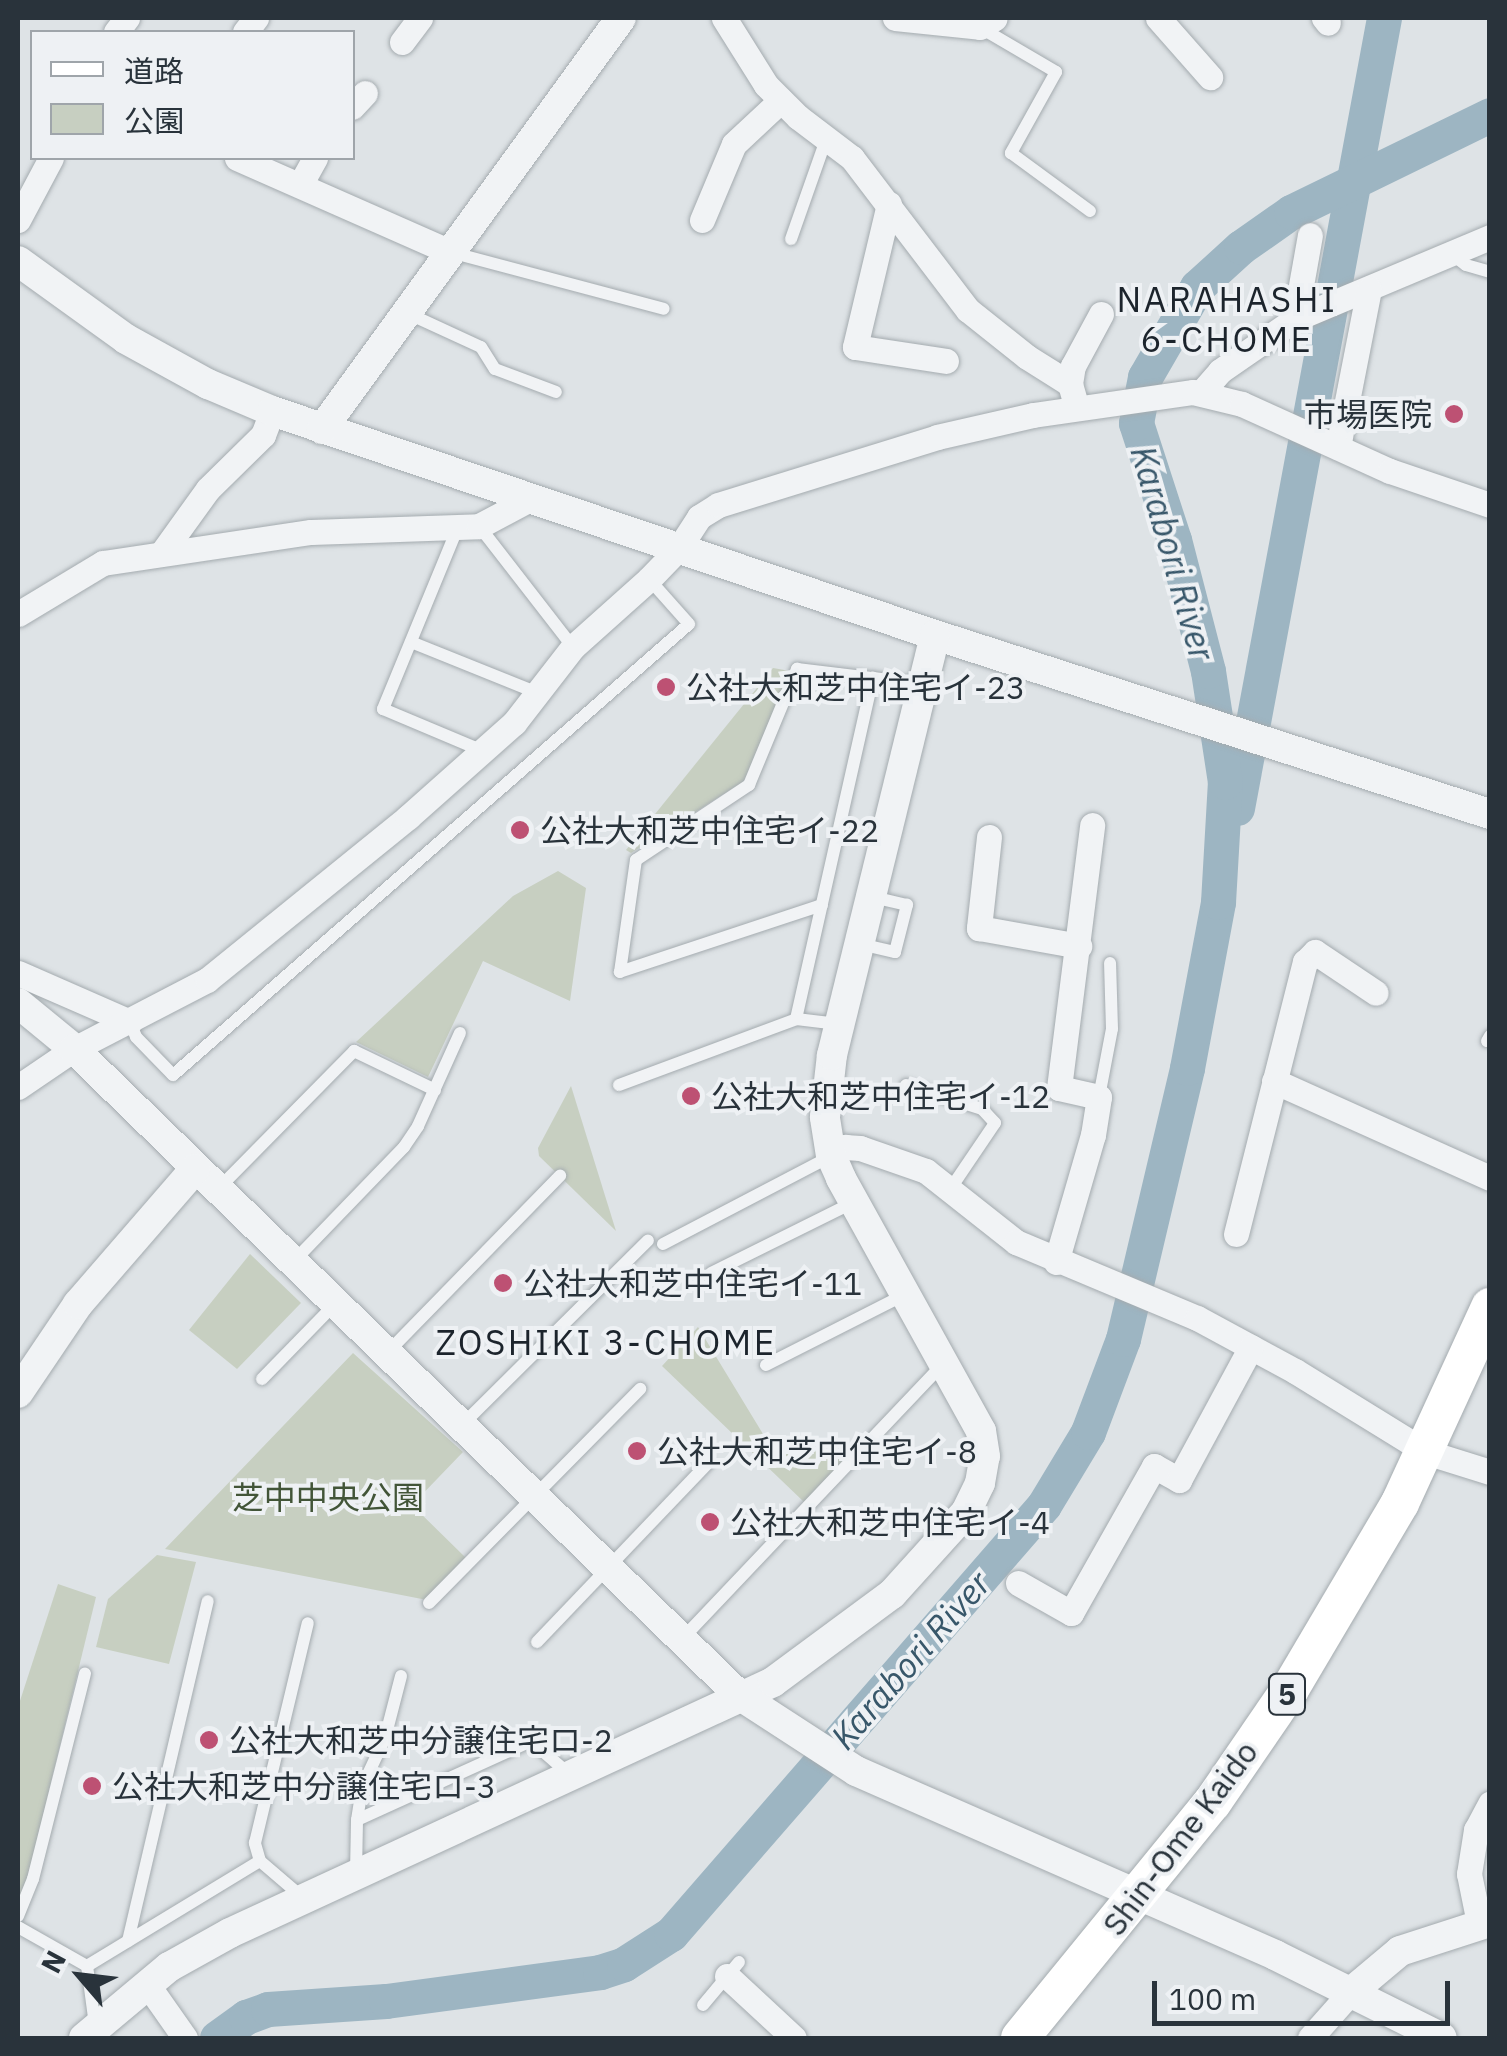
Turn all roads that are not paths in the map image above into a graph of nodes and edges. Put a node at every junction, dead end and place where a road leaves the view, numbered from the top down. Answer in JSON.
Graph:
{"nodes":[{"id":1,"x":420,"y":18,"type":"edge"},
{"id":2,"x":621,"y":18,"type":"edge"},
{"id":3,"x":724,"y":18,"type":"edge"},
{"id":4,"x":895,"y":18,"type":"edge"},
{"id":5,"x":1158,"y":18,"type":"edge"},
{"id":6,"x":988,"y":22,"type":"edge"},
{"id":7,"x":402,"y":42,"type":"dead end"},
{"id":8,"x":1210,"y":77,"type":"dead end"},
{"id":9,"x":781,"y":100,"type":"junction"},
{"id":10,"x":827,"y":137,"type":"junction"},
{"id":11,"x":50,"y":160,"type":"edge"},
{"id":12,"x":242,"y":160,"type":"edge"},
{"id":13,"x":314,"y":160,"type":"edge"},
{"id":14,"x":300,"y":185,"type":"junction"},
{"id":15,"x":889,"y":204,"type":"junction"},
{"id":16,"x":1090,"y":211,"type":"dead end"},
{"id":17,"x":18,"y":220,"type":"edge"},
{"id":18,"x":702,"y":220,"type":"dead end"},
{"id":19,"x":1310,"y":235,"type":"dead end"},
{"id":20,"x":1490,"y":237,"type":"edge"},
{"id":21,"x":791,"y":239,"type":"dead end"},
{"id":22,"x":450,"y":252,"type":"junction"},
{"id":23,"x":1453,"y":255,"type":"junction"},
{"id":24,"x":18,"y":260,"type":"edge"},
{"id":25,"x":1490,"y":272,"type":"edge"},
{"id":26,"x":1365,"y":290,"type":"junction"},
{"id":27,"x":664,"y":309,"type":"dead end"},
{"id":28,"x":406,"y":313,"type":"junction"},
{"id":29,"x":1101,"y":314,"type":"dead end"},
{"id":30,"x":1299,"y":317,"type":"junction"},
{"id":31,"x":946,"y":361,"type":"dead end"},
{"id":32,"x":1069,"y":390,"type":"junction"},
{"id":33,"x":556,"y":392,"type":"dead end"},
{"id":34,"x":1201,"y":394,"type":"junction"},
{"id":35,"x":272,"y":412,"type":"junction"},
{"id":36,"x":322,"y":429,"type":"junction"},
{"id":37,"x":1337,"y":447,"type":"junction"},
{"id":38,"x":530,"y":499,"type":"junction"},
{"id":39,"x":1490,"y":504,"type":"edge"},
{"id":40,"x":469,"y":526,"type":"junction"},
{"id":41,"x":679,"y":548,"type":"junction"},
{"id":42,"x":164,"y":550,"type":"junction"},
{"id":43,"x":649,"y":579,"type":"junction"},
{"id":44,"x":18,"y":614,"type":"edge"},
{"id":45,"x":935,"y":635,"type":"junction"},
{"id":46,"x":411,"y":642,"type":"junction"},
{"id":47,"x":573,"y":647,"type":"junction"},
{"id":48,"x":873,"y":678,"type":"junction"},
{"id":49,"x":922,"y":684,"type":"junction"},
{"id":50,"x":540,"y":694,"type":"junction"},
{"id":51,"x":483,"y":751,"type":"junction"},
{"id":52,"x":1490,"y":814,"type":"edge"},
{"id":53,"x":1092,"y":825,"type":"dead end"},
{"id":54,"x":989,"y":838,"type":"dead end"},
{"id":55,"x":822,"y":905,"type":"junction"},
{"id":56,"x":1079,"y":946,"type":"junction"},
{"id":57,"x":1110,"y":963,"type":"dead end"},
{"id":58,"x":18,"y":973,"type":"edge"},
{"id":59,"x":1376,"y":993,"type":"dead end"},
{"id":60,"x":18,"y":1003,"type":"edge"},
{"id":61,"x":796,"y":1019,"type":"junction"},
{"id":62,"x":130,"y":1022,"type":"junction"},
{"id":63,"x":841,"y":1024,"type":"junction"},
{"id":64,"x":460,"y":1033,"type":"dead end"},
{"id":65,"x":74,"y":1049,"type":"junction"},
{"id":66,"x":1274,"y":1081,"type":"junction"},
{"id":67,"x":906,"y":1084,"type":"dead end"},
{"id":68,"x":619,"y":1085,"type":"dead end"},
{"id":69,"x":18,"y":1086,"type":"edge"},
{"id":70,"x":434,"y":1090,"type":"junction"},
{"id":71,"x":1100,"y":1097,"type":"junction"},
{"id":72,"x":831,"y":1156,"type":"junction"},
{"id":73,"x":195,"y":1169,"type":"junction"},
{"id":74,"x":560,"y":1176,"type":"dead end"},
{"id":75,"x":1490,"y":1178,"type":"edge"},
{"id":76,"x":952,"y":1188,"type":"junction"},
{"id":77,"x":216,"y":1191,"type":"junction"},
{"id":78,"x":854,"y":1202,"type":"junction"},
{"id":79,"x":1236,"y":1234,"type":"dead end"},
{"id":80,"x":648,"y":1240,"type":"dead end"},
{"id":81,"x":663,"y":1244,"type":"dead end"},
{"id":82,"x":1056,"y":1262,"type":"junction"},
{"id":83,"x":291,"y":1264,"type":"junction"},
{"id":84,"x":711,"y":1273,"type":"dead end"},
{"id":85,"x":906,"y":1294,"type":"junction"},
{"id":86,"x":334,"y":1305,"type":"junction"},
{"id":87,"x":1490,"y":1308,"type":"edge"},
{"id":88,"x":1251,"y":1347,"type":"junction"},
{"id":89,"x":386,"y":1355,"type":"junction"},
{"id":90,"x":945,"y":1362,"type":"junction"},
{"id":91,"x":766,"y":1366,"type":"dead end"},
{"id":92,"x":262,"y":1379,"type":"dead end"},
{"id":93,"x":640,"y":1388,"type":"dead end"},
{"id":94,"x":18,"y":1393,"type":"edge"},
{"id":95,"x":460,"y":1427,"type":"junction"},
{"id":96,"x":1426,"y":1452,"type":"junction"},
{"id":97,"x":708,"y":1463,"type":"dead end"},
{"id":98,"x":1490,"y":1472,"type":"edge"},
{"id":99,"x":533,"y":1498,"type":"junction"},
{"id":100,"x":606,"y":1569,"type":"junction"},
{"id":101,"x":1018,"y":1583,"type":"dead end"},
{"id":102,"x":208,"y":1602,"type":"dead end"},
{"id":103,"x":429,"y":1603,"type":"dead end"},
{"id":104,"x":308,"y":1623,"type":"dead end"},
{"id":105,"x":680,"y":1641,"type":"junction"},
{"id":106,"x":537,"y":1642,"type":"dead end"},
{"id":107,"x":85,"y":1673,"type":"dead end"},
{"id":108,"x":401,"y":1676,"type":"dead end"},
{"id":109,"x":739,"y":1696,"type":"junction"},
{"id":110,"x":568,"y":1774,"type":"junction"},
{"id":111,"x":1490,"y":1804,"type":"edge"},
{"id":112,"x":357,"y":1820,"type":"junction"},
{"id":113,"x":260,"y":1861,"type":"junction"},
{"id":114,"x":356,"y":1873,"type":"junction"},
{"id":115,"x":1139,"y":1896,"type":"junction"},
{"id":116,"x":302,"y":1897,"type":"junction"},
{"id":117,"x":18,"y":1916,"type":"edge"},
{"id":118,"x":1484,"y":1922,"type":"edge"},
{"id":119,"x":18,"y":1926,"type":"edge"},
{"id":120,"x":128,"y":1941,"type":"junction"},
{"id":121,"x":87,"y":1966,"type":"junction"},
{"id":122,"x":733,"y":1969,"type":"joint"},
{"id":123,"x":147,"y":1984,"type":"junction"},
{"id":124,"x":1350,"y":1993,"type":"junction"},
{"id":125,"x":703,"y":2005,"type":"dead end"},
{"id":126,"x":90,"y":2033,"type":"edge"},
{"id":127,"x":185,"y":2038,"type":"edge"},
{"id":128,"x":794,"y":2038,"type":"edge"},
{"id":129,"x":1020,"y":2038,"type":"edge"},
{"id":130,"x":1310,"y":2038,"type":"edge"},
{"id":131,"x":1442,"y":2038,"type":"edge"}],
"edges":[{"from":1,"to":7,"type":"street"},
{"from":2,"to":22,"type":"street"},
{"from":3,"to":9,"type":"street"},
{"from":4,"to":6,"type":"street"},
{"from":5,"to":8,"type":"street"},
{"from":6,"to":16,"type":"lane"},
{"from":9,"to":10,"type":"street"},
{"from":9,"to":18,"type":"street"},
{"from":10,"to":15,"type":"street"},
{"from":10,"to":21,"type":"lane"},
{"from":11,"to":17,"type":"street"},
{"from":12,"to":14,"type":"street"},
{"from":13,"to":14,"type":"street"},
{"from":14,"to":22,"type":"street"},
{"from":15,"to":31,"type":"street"},
{"from":15,"to":32,"type":"street"},
{"from":19,"to":30,"type":"street"},
{"from":20,"to":23,"type":"street"},
{"from":22,"to":27,"type":"lane"},
{"from":22,"to":28,"type":"street"},
{"from":23,"to":25,"type":"lane"},
{"from":23,"to":26,"type":"street"},
{"from":24,"to":35,"type":"street"},
{"from":26,"to":30,"type":"street"},
{"from":26,"to":37,"type":"street"},
{"from":28,"to":33,"type":"lane"},
{"from":28,"to":36,"type":"street"},
{"from":29,"to":32,"type":"street"},
{"from":30,"to":34,"type":"street"},
{"from":32,"to":34,"type":"street"},
{"from":32,"to":41,"type":"street"},
{"from":34,"to":37,"type":"street"},
{"from":35,"to":36,"type":"street"},
{"from":35,"to":42,"type":"street"},
{"from":36,"to":38,"type":"street"},
{"from":37,"to":39,"type":"street"},
{"from":38,"to":40,"type":"street"},
{"from":38,"to":41,"type":"street"},
{"from":40,"to":42,"type":"street"},
{"from":40,"to":46,"type":"lane"},
{"from":40,"to":47,"type":"lane"},
{"from":41,"to":43,"type":"street"},
{"from":41,"to":45,"type":"street"},
{"from":42,"to":44,"type":"street"},
{"from":43,"to":47,"type":"street"},
{"from":43,"to":62,"type":"lane"},
{"from":45,"to":49,"type":"street"},
{"from":45,"to":52,"type":"street"},
{"from":46,"to":50,"type":"lane"},
{"from":46,"to":51,"type":"lane"},
{"from":47,"to":50,"type":"street"},
{"from":48,"to":49,"type":"lane"},
{"from":48,"to":55,"type":"lane"},
{"from":48,"to":55,"type":"lane"},
{"from":49,"to":63,"type":"street"},
{"from":50,"to":51,"type":"street"},
{"from":51,"to":62,"type":"street"},
{"from":53,"to":56,"type":"street"},
{"from":54,"to":56,"type":"street"},
{"from":55,"to":61,"type":"lane"},
{"from":56,"to":71,"type":"street"},
{"from":57,"to":71,"type":"lane"},
{"from":58,"to":62,"type":"street"},
{"from":59,"to":66,"type":"street"},
{"from":60,"to":65,"type":"street"},
{"from":61,"to":63,"type":"lane"},
{"from":61,"to":68,"type":"lane"},
{"from":62,"to":65,"type":"street"},
{"from":63,"to":72,"type":"street"},
{"from":64,"to":70,"type":"lane"},
{"from":65,"to":69,"type":"street"},
{"from":65,"to":73,"type":"street"},
{"from":66,"to":75,"type":"street"},
{"from":66,"to":79,"type":"street"},
{"from":67,"to":76,"type":"lane"},
{"from":70,"to":77,"type":"lane"},
{"from":70,"to":83,"type":"lane"},
{"from":71,"to":82,"type":"street"},
{"from":72,"to":76,"type":"street"},
{"from":72,"to":78,"type":"street"},
{"from":72,"to":81,"type":"lane"},
{"from":73,"to":77,"type":"street"},
{"from":73,"to":94,"type":"street"},
{"from":74,"to":89,"type":"lane"},
{"from":76,"to":82,"type":"street"},
{"from":77,"to":83,"type":"street"},
{"from":78,"to":84,"type":"lane"},
{"from":78,"to":85,"type":"street"},
{"from":80,"to":95,"type":"lane"},
{"from":82,"to":88,"type":"street"},
{"from":83,"to":86,"type":"street"},
{"from":85,"to":90,"type":"street"},
{"from":85,"to":91,"type":"lane"},
{"from":86,"to":89,"type":"street"},
{"from":86,"to":92,"type":"lane"},
{"from":87,"to":96,"type":"main road","name":"Shin-Ome Kaido","number":"5"},
{"from":88,"to":96,"type":"street"},
{"from":88,"to":101,"type":"street"},
{"from":89,"to":95,"type":"street"},
{"from":90,"to":105,"type":"lane"},
{"from":90,"to":109,"type":"street"},
{"from":93,"to":99,"type":"lane"},
{"from":95,"to":99,"type":"street"},
{"from":96,"to":98,"type":"street"},
{"from":96,"to":115,"type":"main road","name":"Shin-Ome Kaido","number":"5"},
{"from":97,"to":100,"type":"lane"},
{"from":99,"to":100,"type":"street"},
{"from":99,"to":103,"type":"lane"},
{"from":100,"to":105,"type":"street"},
{"from":100,"to":106,"type":"lane"},
{"from":102,"to":120,"type":"lane"},
{"from":104,"to":113,"type":"lane"},
{"from":105,"to":109,"type":"street"},
{"from":107,"to":117,"type":"lane"},
{"from":108,"to":112,"type":"lane"},
{"from":109,"to":110,"type":"street"},
{"from":109,"to":115,"type":"street"},
{"from":110,"to":112,"type":"lane"},
{"from":110,"to":114,"type":"street"},
{"from":111,"to":118,"type":"street"},
{"from":112,"to":114,"type":"lane"},
{"from":113,"to":116,"type":"lane"},
{"from":113,"to":120,"type":"lane"},
{"from":114,"to":116,"type":"street"},
{"from":115,"to":124,"type":"street"},
{"from":115,"to":129,"type":"main road","name":"Shin-Ome Kaido","number":"5"},
{"from":116,"to":123,"type":"street"},
{"from":118,"to":124,"type":"street"},
{"from":119,"to":121,"type":"lane"},
{"from":120,"to":121,"type":"lane"},
{"from":121,"to":126,"type":"lane"},
{"from":122,"to":125,"type":"lane"},
{"from":122,"to":128,"type":"street"},
{"from":123,"to":126,"type":"street"},
{"from":123,"to":127,"type":"street"},
{"from":124,"to":130,"type":"street"},
{"from":124,"to":131,"type":"street"}]}
